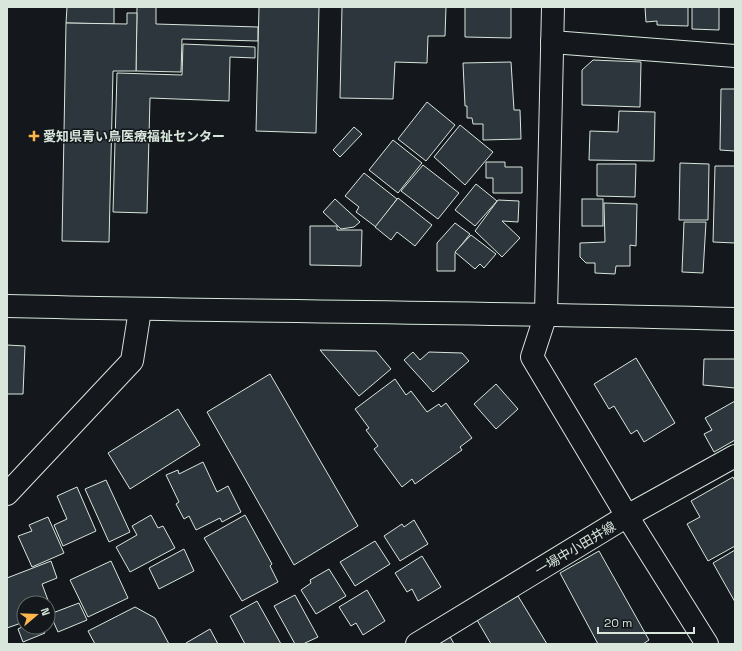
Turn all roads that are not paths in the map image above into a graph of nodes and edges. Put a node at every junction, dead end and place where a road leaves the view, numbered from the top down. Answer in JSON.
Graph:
{"nodes":[{"id":1,"x":553,"y":7,"type":"edge"},
{"id":2,"x":552,"y":42,"type":"junction"},
{"id":3,"x":735,"y":56,"type":"edge"},
{"id":4,"x":7,"y":306,"type":"edge"},
{"id":5,"x":140,"y":310,"type":"junction"},
{"id":6,"x":546,"y":314,"type":"junction"},
{"id":7,"x":735,"y":319,"type":"edge"},
{"id":8,"x":735,"y":456,"type":"edge"},
{"id":9,"x":7,"y":494,"type":"edge"},
{"id":10,"x":627,"y":516,"type":"junction"},
{"id":11,"x":417,"y":644,"type":"edge"},
{"id":12,"x":707,"y":644,"type":"edge"}],
"edges":[{"from":1,"to":2,"type":"street"},
{"from":2,"to":3,"type":"street"},
{"from":2,"to":6,"type":"street"},
{"from":4,"to":5,"type":"street"},
{"from":5,"to":6,"type":"street"},
{"from":5,"to":9,"type":"street"},
{"from":6,"to":7,"type":"street"},
{"from":6,"to":10,"type":"street"},
{"from":8,"to":10,"type":"street","name":"一場中小田井線"},
{"from":10,"to":11,"type":"street","name":"一場中小田井線"},
{"from":10,"to":12,"type":"street"}]}
